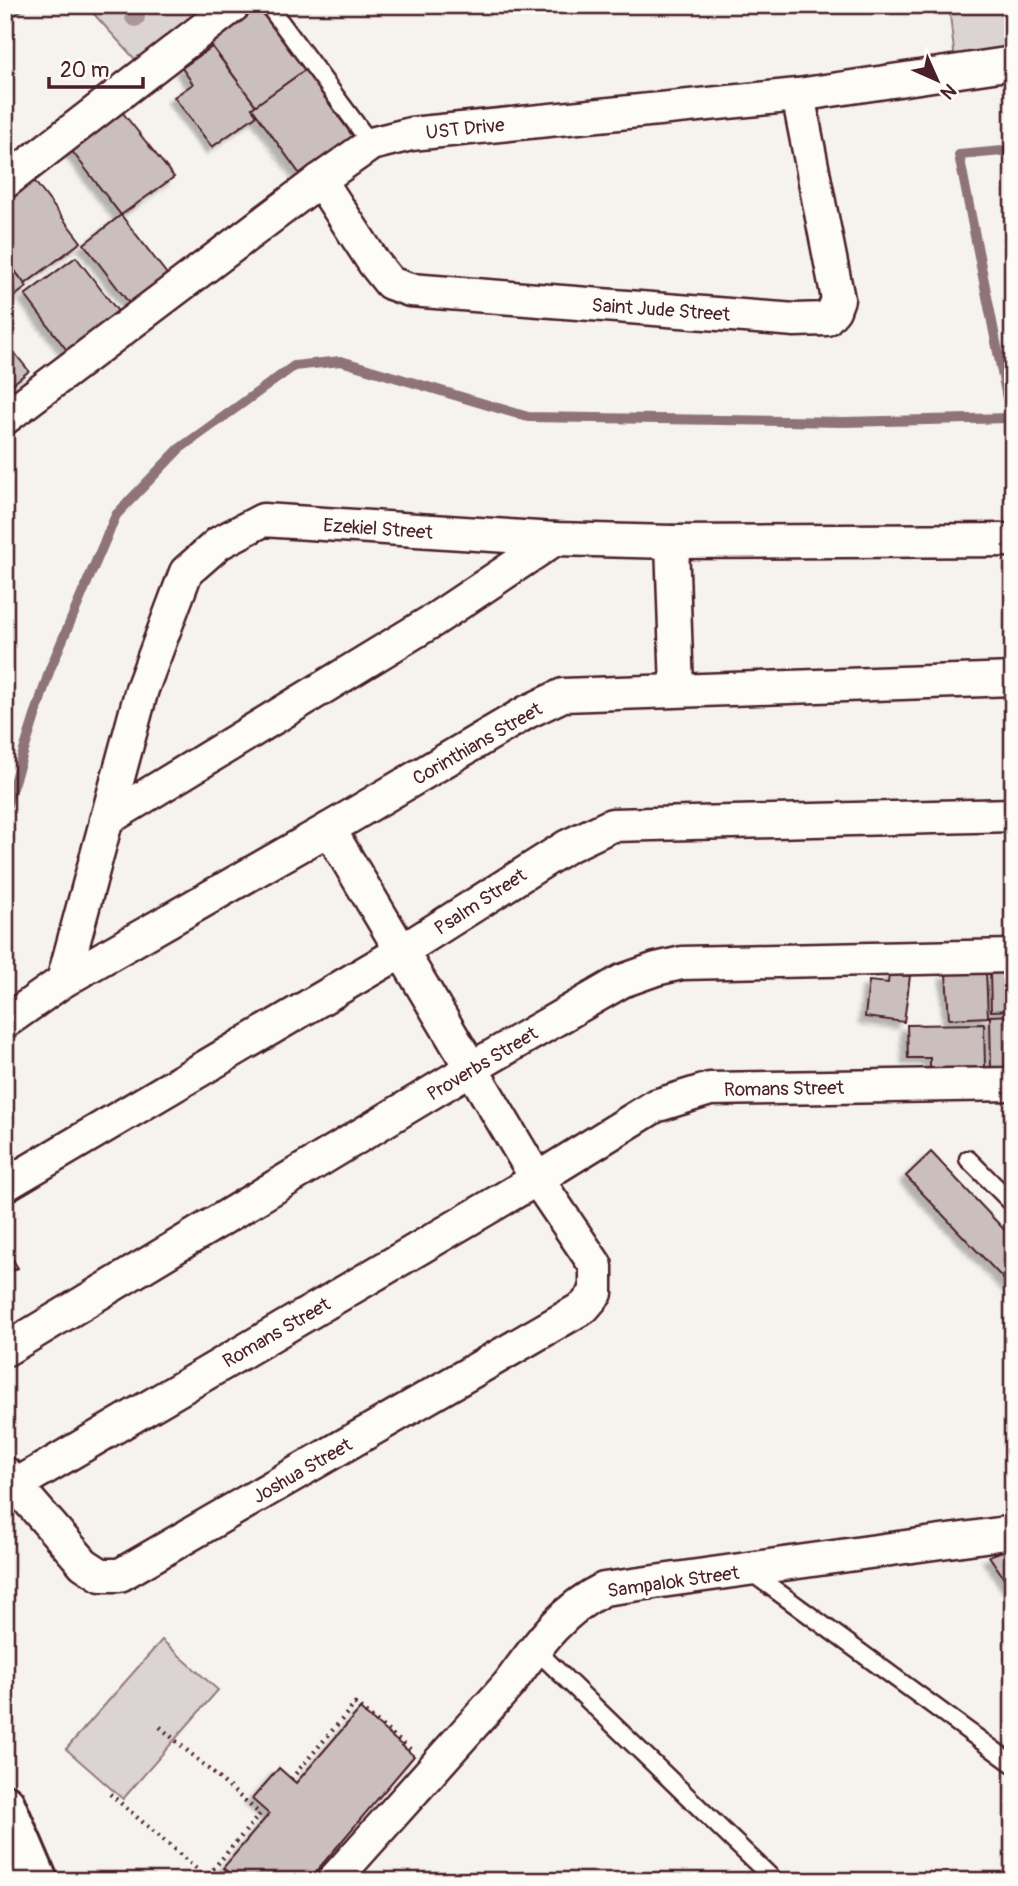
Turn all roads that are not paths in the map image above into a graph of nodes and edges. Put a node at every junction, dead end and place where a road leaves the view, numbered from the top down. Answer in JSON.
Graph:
{"nodes":[{"id":1,"x":234,"y":5,"type":"edge"},
{"id":2,"x":268,"y":5,"type":"edge"},
{"id":3,"x":1013,"y":63,"type":"edge"},
{"id":4,"x":798,"y":95,"type":"junction"},
{"id":5,"x":370,"y":144,"type":"junction"},
{"id":6,"x":320,"y":180,"type":"junction"},
{"id":7,"x":5,"y":182,"type":"edge"},
{"id":8,"x":5,"y":418,"type":"edge"},
{"id":9,"x":555,"y":540,"type":"junction"},
{"id":10,"x":1013,"y":540,"type":"edge"},
{"id":11,"x":672,"y":542,"type":"junction"},
{"id":12,"x":1013,"y":679,"type":"edge"},
{"id":13,"x":677,"y":690,"type":"junction"},
{"id":14,"x":1013,"y":815,"type":"edge"},
{"id":15,"x":106,"y":820,"type":"junction"},
{"id":16,"x":329,"y":830,"type":"junction"},
{"id":17,"x":402,"y":951,"type":"junction"},
{"id":18,"x":1013,"y":956,"type":"edge"},
{"id":19,"x":63,"y":981,"type":"junction"},
{"id":20,"x":5,"y":1022,"type":"edge"},
{"id":21,"x":472,"y":1068,"type":"junction"},
{"id":22,"x":1013,"y":1084,"type":"edge"},
{"id":23,"x":968,"y":1160,"type":"dead end"},
{"id":24,"x":537,"y":1179,"type":"junction"},
{"id":25,"x":5,"y":1185,"type":"edge"},
{"id":26,"x":1013,"y":1204,"type":"edge"},
{"id":27,"x":5,"y":1350,"type":"edge"},
{"id":28,"x":10,"y":1479,"type":"edge"},
{"id":29,"x":1013,"y":1532,"type":"edge"},
{"id":30,"x":748,"y":1570,"type":"junction"},
{"id":31,"x":535,"y":1649,"type":"junction"},
{"id":32,"x":1013,"y":1764,"type":"edge"},
{"id":33,"x":5,"y":1804,"type":"edge"},
{"id":34,"x":38,"y":1881,"type":"edge"},
{"id":35,"x":333,"y":1881,"type":"edge"},
{"id":36,"x":775,"y":1881,"type":"edge"}],
"edges":[{"from":1,"to":7,"type":"street"},
{"from":2,"to":5,"type":"lane"},
{"from":3,"to":4,"type":"street","name":"UST Drive"},
{"from":4,"to":5,"type":"street","name":"UST Drive"},
{"from":4,"to":6,"type":"street","name":"Saint Jude Street"},
{"from":5,"to":6,"type":"street","name":"UST Drive"},
{"from":6,"to":8,"type":"street","name":"UST Drive"},
{"from":9,"to":11,"type":"street","name":"Ezekiel Street"},
{"from":9,"to":15,"type":"street"},
{"from":9,"to":15,"type":"street","name":"Ezekiel Street"},
{"from":10,"to":11,"type":"street","name":"Ezekiel Street"},
{"from":11,"to":13,"type":"street"},
{"from":12,"to":13,"type":"street","name":"Corinthians Street"},
{"from":13,"to":16,"type":"street","name":"Corinthians Street"},
{"from":14,"to":17,"type":"street","name":"Psalm Street"},
{"from":15,"to":19,"type":"street","name":"Ezekiel Street"},
{"from":16,"to":17,"type":"street"},
{"from":16,"to":19,"type":"street","name":"Corinthians Street"},
{"from":17,"to":21,"type":"street"},
{"from":17,"to":25,"type":"street","name":"Psalm Street"},
{"from":18,"to":21,"type":"street","name":"Proverbs Street"},
{"from":19,"to":20,"type":"street","name":"Corinthians Street"},
{"from":21,"to":24,"type":"street"},
{"from":21,"to":27,"type":"street","name":"Proverbs Street"},
{"from":22,"to":24,"type":"street","name":"Romans Street"},
{"from":23,"to":26,"type":"lane"},
{"from":24,"to":28,"type":"street","name":"Romans Street"},
{"from":24,"to":28,"type":"street","name":"Joshua Street"},
{"from":29,"to":30,"type":"street","name":"Sampalok Street"},
{"from":30,"to":31,"type":"street","name":"Sampalok Street"},
{"from":30,"to":32,"type":"lane"},
{"from":31,"to":35,"type":"street","name":"Sampalok Street"},
{"from":31,"to":36,"type":"lane"},
{"from":33,"to":34,"type":"main road"}]}
